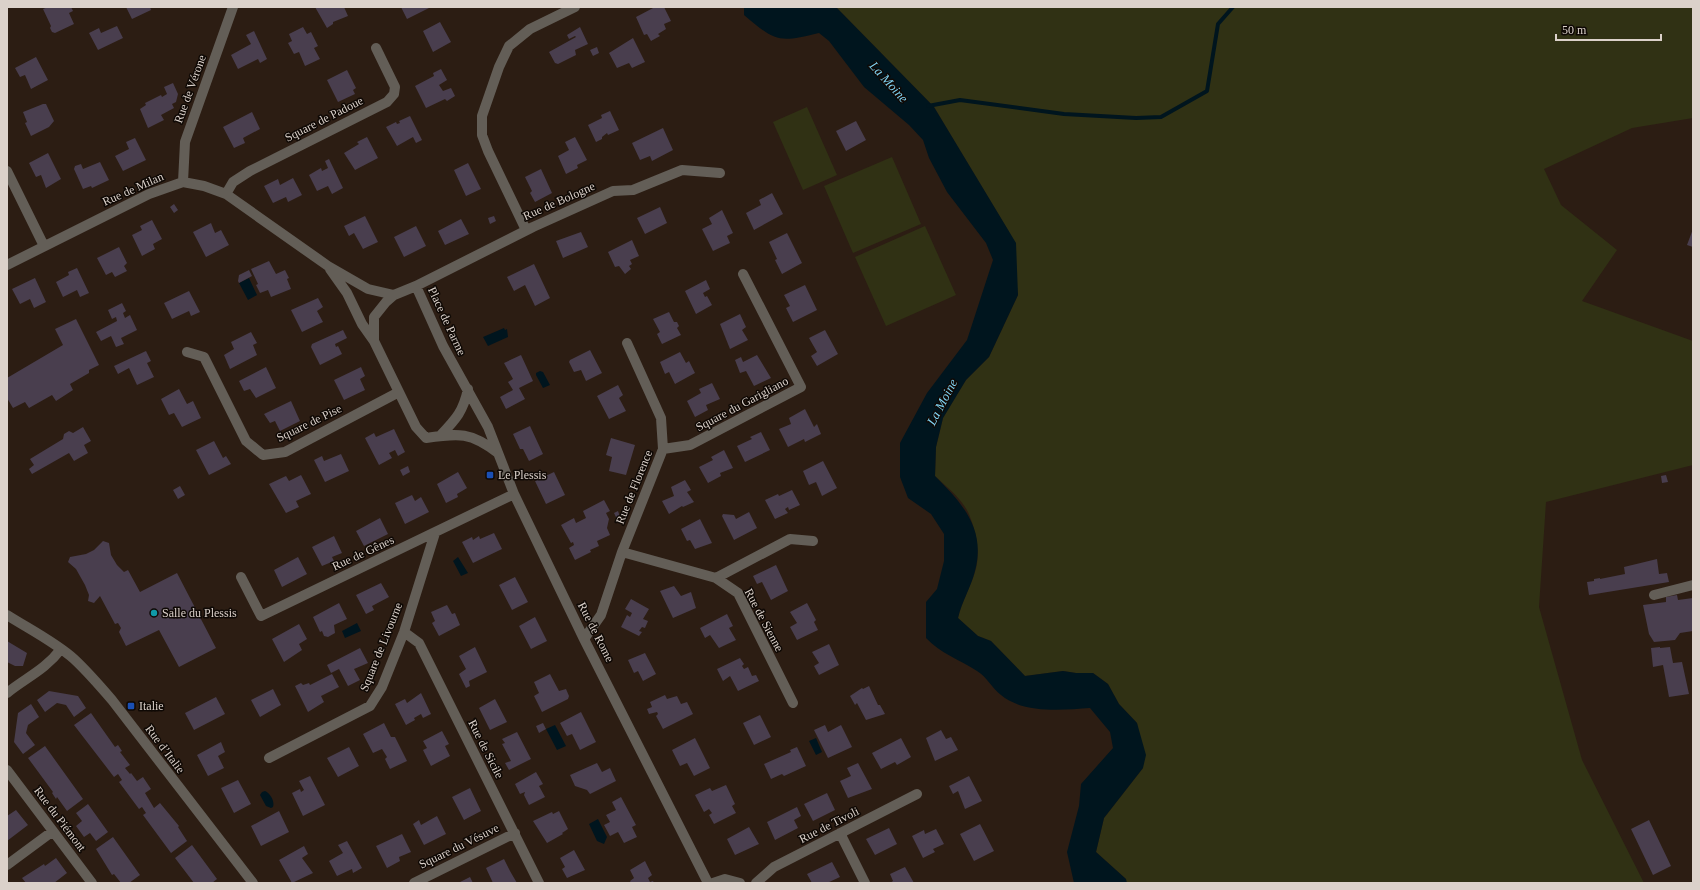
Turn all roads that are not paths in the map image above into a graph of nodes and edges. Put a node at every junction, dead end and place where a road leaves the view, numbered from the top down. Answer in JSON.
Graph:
{"nodes":[{"id":1,"x":233,"y":7,"type":"edge"},
{"id":2,"x":575,"y":7,"type":"edge"},
{"id":3,"x":376,"y":48,"type":"dead end"},
{"id":4,"x":7,"y":171,"type":"edge"},
{"id":5,"x":720,"y":173,"type":"dead end"},
{"id":6,"x":183,"y":182,"type":"junction"},
{"id":7,"x":226,"y":194,"type":"junction"},
{"id":8,"x":526,"y":230,"type":"junction"},
{"id":9,"x":44,"y":246,"type":"junction"},
{"id":10,"x":7,"y":264,"type":"edge"},
{"id":11,"x":328,"y":266,"type":"junction"},
{"id":12,"x":743,"y":274,"type":"dead end"},
{"id":13,"x":416,"y":286,"type":"junction"},
{"id":14,"x":394,"y":295,"type":"junction"},
{"id":15,"x":374,"y":341,"type":"junction"},
{"id":16,"x":627,"y":343,"type":"dead end"},
{"id":17,"x":187,"y":352,"type":"dead end"},
{"id":18,"x":468,"y":389,"type":"junction"},
{"id":19,"x":399,"y":392,"type":"junction"},
{"id":20,"x":440,"y":436,"type":"junction"},
{"id":21,"x":663,"y":449,"type":"junction"},
{"id":22,"x":498,"y":453,"type":"junction"},
{"id":23,"x":514,"y":494,"type":"junction"},
{"id":24,"x":434,"y":533,"type":"junction"},
{"id":25,"x":813,"y":541,"type":"dead end"},
{"id":26,"x":622,"y":552,"type":"junction"},
{"id":27,"x":241,"y":577,"type":"dead end"},
{"id":28,"x":716,"y":578,"type":"junction"},
{"id":29,"x":1693,"y":585,"type":"edge"},
{"id":30,"x":1654,"y":594,"type":"dead end"},
{"id":31,"x":7,"y":614,"type":"edge"},
{"id":32,"x":404,"y":632,"type":"junction"},
{"id":33,"x":584,"y":639,"type":"junction"},
{"id":34,"x":61,"y":649,"type":"junction"},
{"id":35,"x":7,"y":692,"type":"edge"},
{"id":36,"x":793,"y":704,"type":"dead end"},
{"id":37,"x":269,"y":758,"type":"dead end"},
{"id":38,"x":7,"y":770,"type":"edge"},
{"id":39,"x":917,"y":794,"type":"dead end"},
{"id":40,"x":53,"y":831,"type":"junction"},
{"id":41,"x":515,"y":833,"type":"junction"},
{"id":42,"x":840,"y":833,"type":"junction"},
{"id":43,"x":7,"y":865,"type":"edge"},
{"id":44,"x":92,"y":883,"type":"edge"},
{"id":45,"x":253,"y":883,"type":"edge"},
{"id":46,"x":414,"y":883,"type":"edge"},
{"id":47,"x":539,"y":883,"type":"edge"},
{"id":48,"x":708,"y":883,"type":"edge"},
{"id":49,"x":713,"y":883,"type":"edge"},
{"id":50,"x":740,"y":883,"type":"edge"},
{"id":51,"x":756,"y":883,"type":"edge"},
{"id":52,"x":865,"y":883,"type":"edge"}],
"edges":[{"from":1,"to":6,"type":"street","name":"Rue de Vérone"},
{"from":2,"to":8,"type":"street"},
{"from":3,"to":7,"type":"street","name":"Square de Padoue"},
{"from":4,"to":9,"type":"street"},
{"from":5,"to":8,"type":"street","name":"Rue de Bologne"},
{"from":6,"to":7,"type":"street","name":"Rue de Milan"},
{"from":6,"to":9,"type":"street","name":"Rue de Milan"},
{"from":7,"to":11,"type":"street","name":"Rue de Milan"},
{"from":8,"to":13,"type":"street","name":"Rue de Bologne"},
{"from":9,"to":10,"type":"street","name":"Rue de Milan"},
{"from":11,"to":14,"type":"street","name":"Rue de Milan"},
{"from":11,"to":15,"type":"street","name":"Rue de Milan"},
{"from":12,"to":21,"type":"street","name":"Square du Garigliano"},
{"from":13,"to":14,"type":"street","name":"Place de Parme"},
{"from":13,"to":18,"type":"street","name":"Place de Parme"},
{"from":14,"to":15,"type":"street","name":"Place de Parme"},
{"from":15,"to":19,"type":"street","name":"Place de Parme"},
{"from":16,"to":21,"type":"street","name":"Rue de Florence"},
{"from":17,"to":19,"type":"street","name":"Square de Pise"},
{"from":18,"to":20,"type":"street"},
{"from":18,"to":22,"type":"street","name":"Rue de Rome"},
{"from":19,"to":20,"type":"street","name":"Place de Parme"},
{"from":20,"to":22,"type":"street","name":"Place de Parme"},
{"from":21,"to":26,"type":"street","name":"Rue de Florence"},
{"from":22,"to":23,"type":"street","name":"Rue de Rome"},
{"from":23,"to":24,"type":"street","name":"Rue de Gênes"},
{"from":23,"to":33,"type":"street","name":"Rue de Rome"},
{"from":24,"to":27,"type":"street","name":"Rue de Gênes"},
{"from":24,"to":32,"type":"street","name":"Square de Livourne"},
{"from":25,"to":28,"type":"street"},
{"from":26,"to":28,"type":"street","name":"Rue de Sienne"},
{"from":26,"to":33,"type":"street","name":"Rue de Florence"},
{"from":28,"to":36,"type":"street","name":"Rue de Sienne"},
{"from":29,"to":30,"type":"street"},
{"from":31,"to":34,"type":"street","name":"Rue d’Italie"},
{"from":32,"to":37,"type":"street","name":"Square de Livourne"},
{"from":32,"to":41,"type":"street","name":"Rue de Sicile"},
{"from":33,"to":48,"type":"street","name":"Rue de Rome"},
{"from":34,"to":35,"type":"street"},
{"from":34,"to":45,"type":"street","name":"Rue d’Italie"},
{"from":38,"to":40,"type":"street","name":"Rue du Piémont"},
{"from":39,"to":42,"type":"street","name":"Rue de Tivoli"},
{"from":40,"to":43,"type":"street"},
{"from":40,"to":44,"type":"street","name":"Rue du Piémont"},
{"from":41,"to":46,"type":"street","name":"Square du Vésuve"},
{"from":41,"to":47,"type":"street","name":"Rue de Sicile"},
{"from":42,"to":51,"type":"street","name":"Rue de Tivoli"},
{"from":42,"to":52,"type":"street"},
{"from":49,"to":50,"type":"street"}]}
